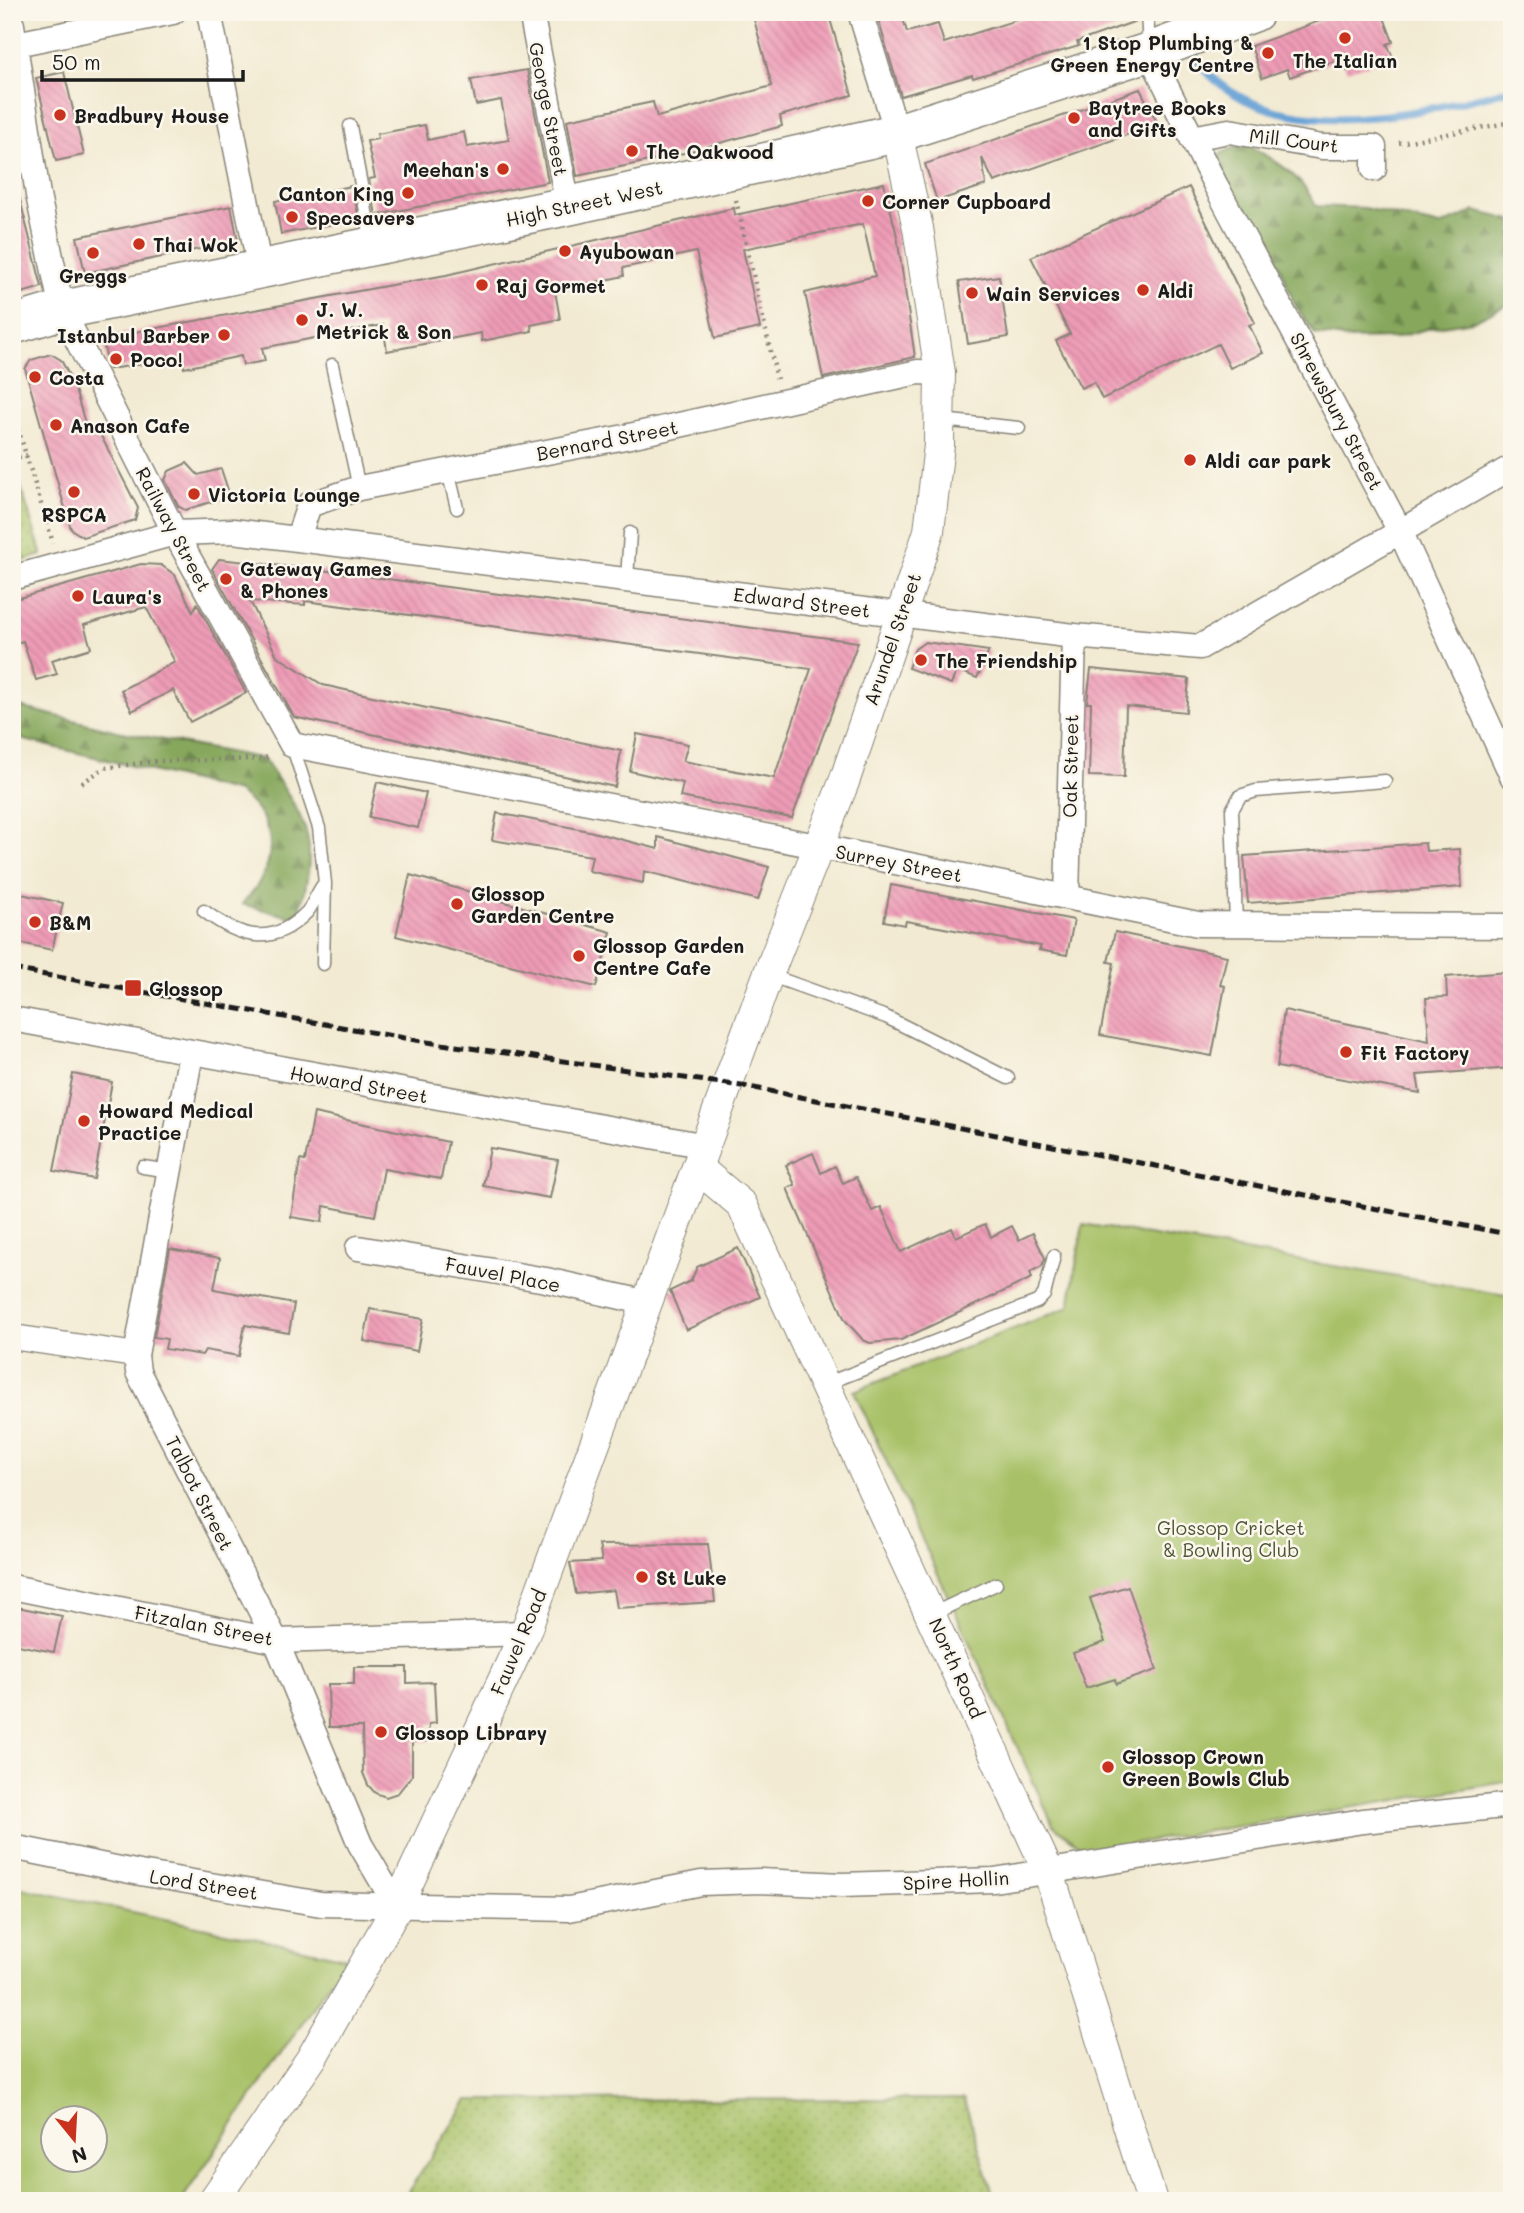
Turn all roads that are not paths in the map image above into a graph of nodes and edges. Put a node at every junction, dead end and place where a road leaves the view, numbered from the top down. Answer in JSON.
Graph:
{"nodes":[{"id":1,"x":173,"y":12,"type":"edge"},
{"id":2,"x":209,"y":12,"type":"edge"},
{"id":3,"x":530,"y":12,"type":"edge"},
{"id":4,"x":860,"y":12,"type":"edge"},
{"id":5,"x":1147,"y":12,"type":"edge"},
{"id":6,"x":1255,"y":12,"type":"edge"},
{"id":7,"x":138,"y":16,"type":"edge"},
{"id":8,"x":14,"y":35,"type":"edge"},
{"id":9,"x":1149,"y":52,"type":"junction"},
{"id":10,"x":350,"y":126,"type":"dead end"},
{"id":11,"x":897,"y":133,"type":"junction"},
{"id":12,"x":1192,"y":138,"type":"junction"},
{"id":13,"x":1374,"y":158,"type":"road end"},
{"id":14,"x":568,"y":206,"type":"junction"},
{"id":15,"x":373,"y":247,"type":"junction"},
{"id":16,"x":260,"y":270,"type":"junction"},
{"id":17,"x":62,"y":310,"type":"junction"},
{"id":18,"x":12,"y":325,"type":"edge"},
{"id":19,"x":332,"y":365,"type":"dead end"},
{"id":20,"x":940,"y":373,"type":"junction"},
{"id":21,"x":941,"y":420,"type":"junction"},
{"id":22,"x":1019,"y":428,"type":"dead end"},
{"id":23,"x":1512,"y":467,"type":"edge"},
{"id":24,"x":447,"y":471,"type":"junction"},
{"id":25,"x":359,"y":488,"type":"junction"},
{"id":26,"x":457,"y":508,"type":"dead end"},
{"id":27,"x":174,"y":533,"type":"junction"},
{"id":28,"x":631,"y":533,"type":"dead end"},
{"id":29,"x":1401,"y":533,"type":"junction"},
{"id":30,"x":298,"y":538,"type":"junction"},
{"id":31,"x":12,"y":578,"type":"edge"},
{"id":32,"x":627,"y":579,"type":"junction"},
{"id":33,"x":901,"y":615,"type":"junction"},
{"id":34,"x":1074,"y":636,"type":"junction"},
{"id":35,"x":292,"y":745,"type":"junction"},
{"id":36,"x":1512,"y":776,"type":"edge"},
{"id":37,"x":1385,"y":781,"type":"dead end"},
{"id":38,"x":817,"y":846,"type":"junction"},
{"id":39,"x":325,"y":883,"type":"junction"},
{"id":40,"x":1067,"y":897,"type":"junction"},
{"id":41,"x":204,"y":911,"type":"dead end"},
{"id":42,"x":1236,"y":924,"type":"junction"},
{"id":43,"x":1512,"y":926,"type":"edge"},
{"id":44,"x":323,"y":964,"type":"dead end"},
{"id":45,"x":768,"y":975,"type":"junction"},
{"id":46,"x":12,"y":1019,"type":"edge"},
{"id":47,"x":191,"y":1053,"type":"junction"},
{"id":48,"x":1008,"y":1078,"type":"dead end"},
{"id":49,"x":705,"y":1146,"type":"junction"},
{"id":50,"x":143,"y":1167,"type":"dead end"},
{"id":51,"x":170,"y":1171,"type":"junction"},
{"id":52,"x":358,"y":1248,"type":"dead end"},
{"id":53,"x":1054,"y":1256,"type":"dead end"},
{"id":54,"x":648,"y":1303,"type":"junction"},
{"id":55,"x":12,"y":1337,"type":"edge"},
{"id":56,"x":136,"y":1355,"type":"junction"},
{"id":57,"x":825,"y":1384,"type":"junction"},
{"id":58,"x":996,"y":1584,"type":"dead end"},
{"id":59,"x":12,"y":1587,"type":"edge"},
{"id":60,"x":932,"y":1614,"type":"junction"},
{"id":61,"x":525,"y":1633,"type":"junction"},
{"id":62,"x":276,"y":1641,"type":"junction"},
{"id":63,"x":1512,"y":1805,"type":"edge"},
{"id":64,"x":12,"y":1847,"type":"edge"},
{"id":65,"x":1049,"y":1873,"type":"junction"},
{"id":66,"x":397,"y":1907,"type":"junction"},
{"id":67,"x":213,"y":2201,"type":"edge"},
{"id":68,"x":1152,"y":2201,"type":"edge"}],
"edges":[{"from":1,"to":7,"type":"street"},
{"from":2,"to":16,"type":"street"},
{"from":3,"to":14,"type":"street","name":"George Street"},
{"from":4,"to":11,"type":"street"},
{"from":5,"to":9,"type":"lane"},
{"from":6,"to":9,"type":"main road","name":"High Street West"},
{"from":7,"to":8,"type":"street"},
{"from":8,"to":17,"type":"street","name":"Railway Street"},
{"from":9,"to":11,"type":"main road","name":"High Street West"},
{"from":9,"to":12,"type":"street","name":"Shrewsbury Street"},
{"from":10,"to":15,"type":"lane"},
{"from":11,"to":14,"type":"main road","name":"High Street West"},
{"from":11,"to":20,"type":"street","name":"Arundel Street"},
{"from":12,"to":13,"type":"street","name":"Mill Court"},
{"from":12,"to":29,"type":"street","name":"Shrewsbury Street"},
{"from":14,"to":15,"type":"main road","name":"High Street West"},
{"from":15,"to":16,"type":"main road","name":"High Street West"},
{"from":16,"to":17,"type":"main road","name":"High Street West"},
{"from":17,"to":18,"type":"main road","name":"High Street West"},
{"from":17,"to":27,"type":"street","name":"Railway Street"},
{"from":19,"to":25,"type":"lane"},
{"from":20,"to":21,"type":"street","name":"Arundel Street"},
{"from":20,"to":24,"type":"street","name":"Bernard Street"},
{"from":21,"to":22,"type":"lane"},
{"from":21,"to":33,"type":"street","name":"Arundel Street"},
{"from":23,"to":29,"type":"street","name":"Edward Street"},
{"from":24,"to":25,"type":"street","name":"Bernard Street"},
{"from":24,"to":26,"type":"lane"},
{"from":25,"to":30,"type":"street","name":"Bernard Street"},
{"from":27,"to":30,"type":"street","name":"Edward Street"},
{"from":27,"to":31,"type":"street","name":"Edward Street"},
{"from":27,"to":35,"type":"street","name":"Railway Street"},
{"from":28,"to":32,"type":"lane"},
{"from":29,"to":34,"type":"street","name":"Edward Street"},
{"from":29,"to":36,"type":"street","name":"Shrewsbury Street"},
{"from":30,"to":32,"type":"street","name":"Edward Street"},
{"from":32,"to":33,"type":"street","name":"Edward Street"},
{"from":33,"to":34,"type":"street","name":"Edward Street"},
{"from":33,"to":38,"type":"street","name":"Arundel Street"},
{"from":34,"to":40,"type":"street","name":"Oak Street"},
{"from":35,"to":38,"type":"street","name":"Surrey Street"},
{"from":35,"to":39,"type":"lane"},
{"from":37,"to":42,"type":"lane"},
{"from":38,"to":40,"type":"street","name":"Surrey Street"},
{"from":38,"to":45,"type":"street","name":"Arundel Street"},
{"from":39,"to":41,"type":"lane"},
{"from":39,"to":44,"type":"lane"},
{"from":40,"to":42,"type":"street","name":"Surrey Street"},
{"from":42,"to":43,"type":"street","name":"Surrey Street"},
{"from":45,"to":48,"type":"lane"},
{"from":45,"to":49,"type":"street","name":"Arundel Street"},
{"from":46,"to":47,"type":"street","name":"Howard Street"},
{"from":47,"to":49,"type":"street","name":"Howard Street"},
{"from":47,"to":51,"type":"street","name":"Talbot Street"},
{"from":49,"to":54,"type":"street","name":"Fauvel Road"},
{"from":49,"to":57,"type":"street","name":"North Road"},
{"from":50,"to":51,"type":"lane"},
{"from":51,"to":56,"type":"street","name":"Talbot Street"},
{"from":52,"to":54,"type":"street","name":"Fauvel Place"},
{"from":53,"to":57,"type":"lane"},
{"from":54,"to":61,"type":"street","name":"Fauvel Road"},
{"from":55,"to":56,"type":"street"},
{"from":56,"to":62,"type":"street","name":"Talbot Street"},
{"from":57,"to":60,"type":"street","name":"North Road"},
{"from":58,"to":60,"type":"lane"},
{"from":59,"to":62,"type":"street","name":"Fitzalan Street"},
{"from":60,"to":65,"type":"street","name":"North Road"},
{"from":61,"to":62,"type":"street","name":"Fitzalan Street"},
{"from":61,"to":66,"type":"street","name":"Fauvel Road"},
{"from":62,"to":66,"type":"street","name":"Talbot Street"},
{"from":63,"to":65,"type":"street","name":"Spire Hollin"},
{"from":64,"to":66,"type":"street","name":"Lord Street"},
{"from":65,"to":66,"type":"street","name":"Spire Hollin"},
{"from":65,"to":68,"type":"street","name":"North Road"},
{"from":66,"to":67,"type":"street","name":"Fauvel Road"}]}
